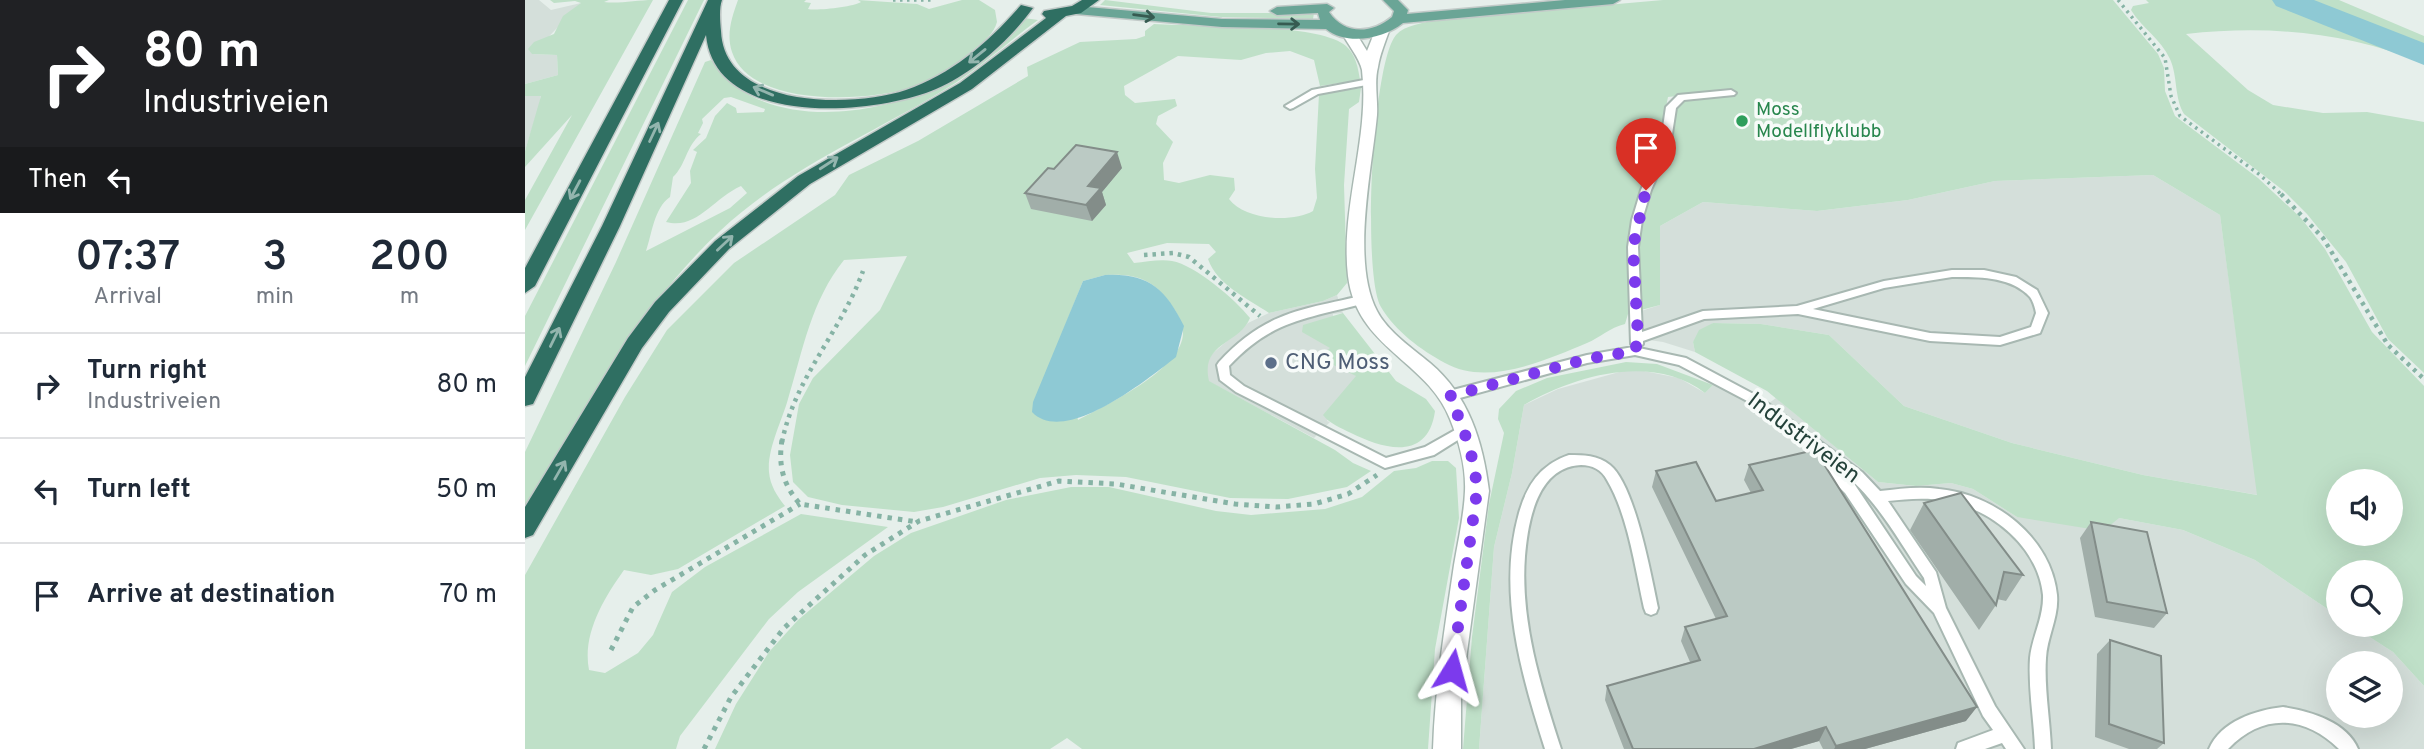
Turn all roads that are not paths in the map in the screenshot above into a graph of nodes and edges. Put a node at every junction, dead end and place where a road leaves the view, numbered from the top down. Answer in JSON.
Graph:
{"nodes":[{"id":1,"x":676,"y":0,"type":"edge"},
{"id":2,"x":715,"y":0,"type":"edge"},
{"id":3,"x":1092,"y":0,"type":"edge"},
{"id":4,"x":1134,"y":0,"type":"edge"},
{"id":5,"x":1613,"y":0,"type":"edge"},
{"id":6,"x":1391,"y":1,"type":"edge"},
{"id":7,"x":1020,"y":3,"type":"edge"},
{"id":8,"x":1333,"y":4,"type":"edge"},
{"id":9,"x":1517,"y":8,"type":"junction"},
{"id":10,"x":1068,"y":11,"type":"junction"},
{"id":11,"x":1399,"y":19,"type":"junction"},
{"id":12,"x":1329,"y":25,"type":"junction"},
{"id":13,"x":1382,"y":31,"type":"junction"},
{"id":14,"x":1349,"y":33,"type":"junction"},
{"id":15,"x":1369,"y":75,"type":"junction"},
{"id":16,"x":1731,"y":93,"type":"dead end"},
{"id":17,"x":1290,"y":106,"type":"dead end"},
{"id":18,"x":525,"y":286,"type":"edge"},
{"id":19,"x":1361,"y":300,"type":"junction"},
{"id":20,"x":1798,"y":310,"type":"junction"},
{"id":21,"x":1637,"y":345,"type":"junction"},
{"id":22,"x":1450,"y":396,"type":"junction"},
{"id":23,"x":525,"y":398,"type":"edge"},
{"id":24,"x":1791,"y":426,"type":"junction"},
{"id":25,"x":1464,"y":430,"type":"junction"},
{"id":26,"x":1877,"y":497,"type":"junction"},
{"id":27,"x":525,"y":528,"type":"edge"},
{"id":28,"x":1651,"y":608,"type":"dead end"},
{"id":29,"x":1939,"y":610,"type":"junction"},
{"id":30,"x":2004,"y":734,"type":"junction"},
{"id":31,"x":1447,"y":749,"type":"edge"},
{"id":32,"x":1553,"y":749,"type":"edge"},
{"id":33,"x":1964,"y":749,"type":"edge"},
{"id":34,"x":2016,"y":749,"type":"edge"},
{"id":35,"x":2043,"y":749,"type":"edge"},
{"id":36,"x":2217,"y":749,"type":"edge"},
{"id":37,"x":2350,"y":749,"type":"edge"}],
"edges":[{"from":1,"to":18,"type":"highway","one_way":true},
{"from":7,"to":2,"type":"highway","one_way":true},
{"from":23,"to":2,"type":"highway","one_way":true},
{"from":3,"to":10,"type":"highway"},
{"from":4,"to":8,"type":"main road"},
{"from":5,"to":9,"type":"main road"},
{"from":6,"to":9,"type":"main road"},
{"from":6,"to":11,"type":"main road"},
{"from":7,"to":10,"type":"highway"},
{"from":8,"to":12,"type":"main road"},
{"from":9,"to":11,"type":"main road"},
{"from":10,"to":12,"type":"main road","one_way":true},
{"from":27,"to":10,"type":"highway","one_way":true},
{"from":11,"to":13,"type":"main road"},
{"from":12,"to":14,"type":"main road"},
{"from":13,"to":14,"type":"main road"},
{"from":13,"to":15,"type":"street"},
{"from":14,"to":15,"type":"street"},
{"from":15,"to":17,"type":"lane"},
{"from":15,"to":19,"type":"street"},
{"from":16,"to":21,"type":"lane"},
{"from":19,"to":22,"type":"street"},
{"from":19,"to":25,"type":"lane"},
{"from":20,"to":20,"type":"lane"},
{"from":20,"to":21,"type":"lane"},
{"from":21,"to":22,"type":"lane","name":"Industriveien"},
{"from":21,"to":24,"type":"lane","name":"Industriveien"},
{"from":22,"to":25,"type":"street"},
{"from":24,"to":26,"type":"lane","name":"Industriveien"},
{"from":24,"to":29,"type":"lane"},
{"from":25,"to":31,"type":"street"},
{"from":26,"to":29,"type":"lane","name":"Industriveien"},
{"from":26,"to":35,"type":"lane"},
{"from":28,"to":32,"type":"lane"},
{"from":29,"to":30,"type":"lane","name":"Industriveien"},
{"from":30,"to":33,"type":"lane"},
{"from":30,"to":34,"type":"lane","name":"Industriveien"},
{"from":36,"to":37,"type":"lane"}]}
